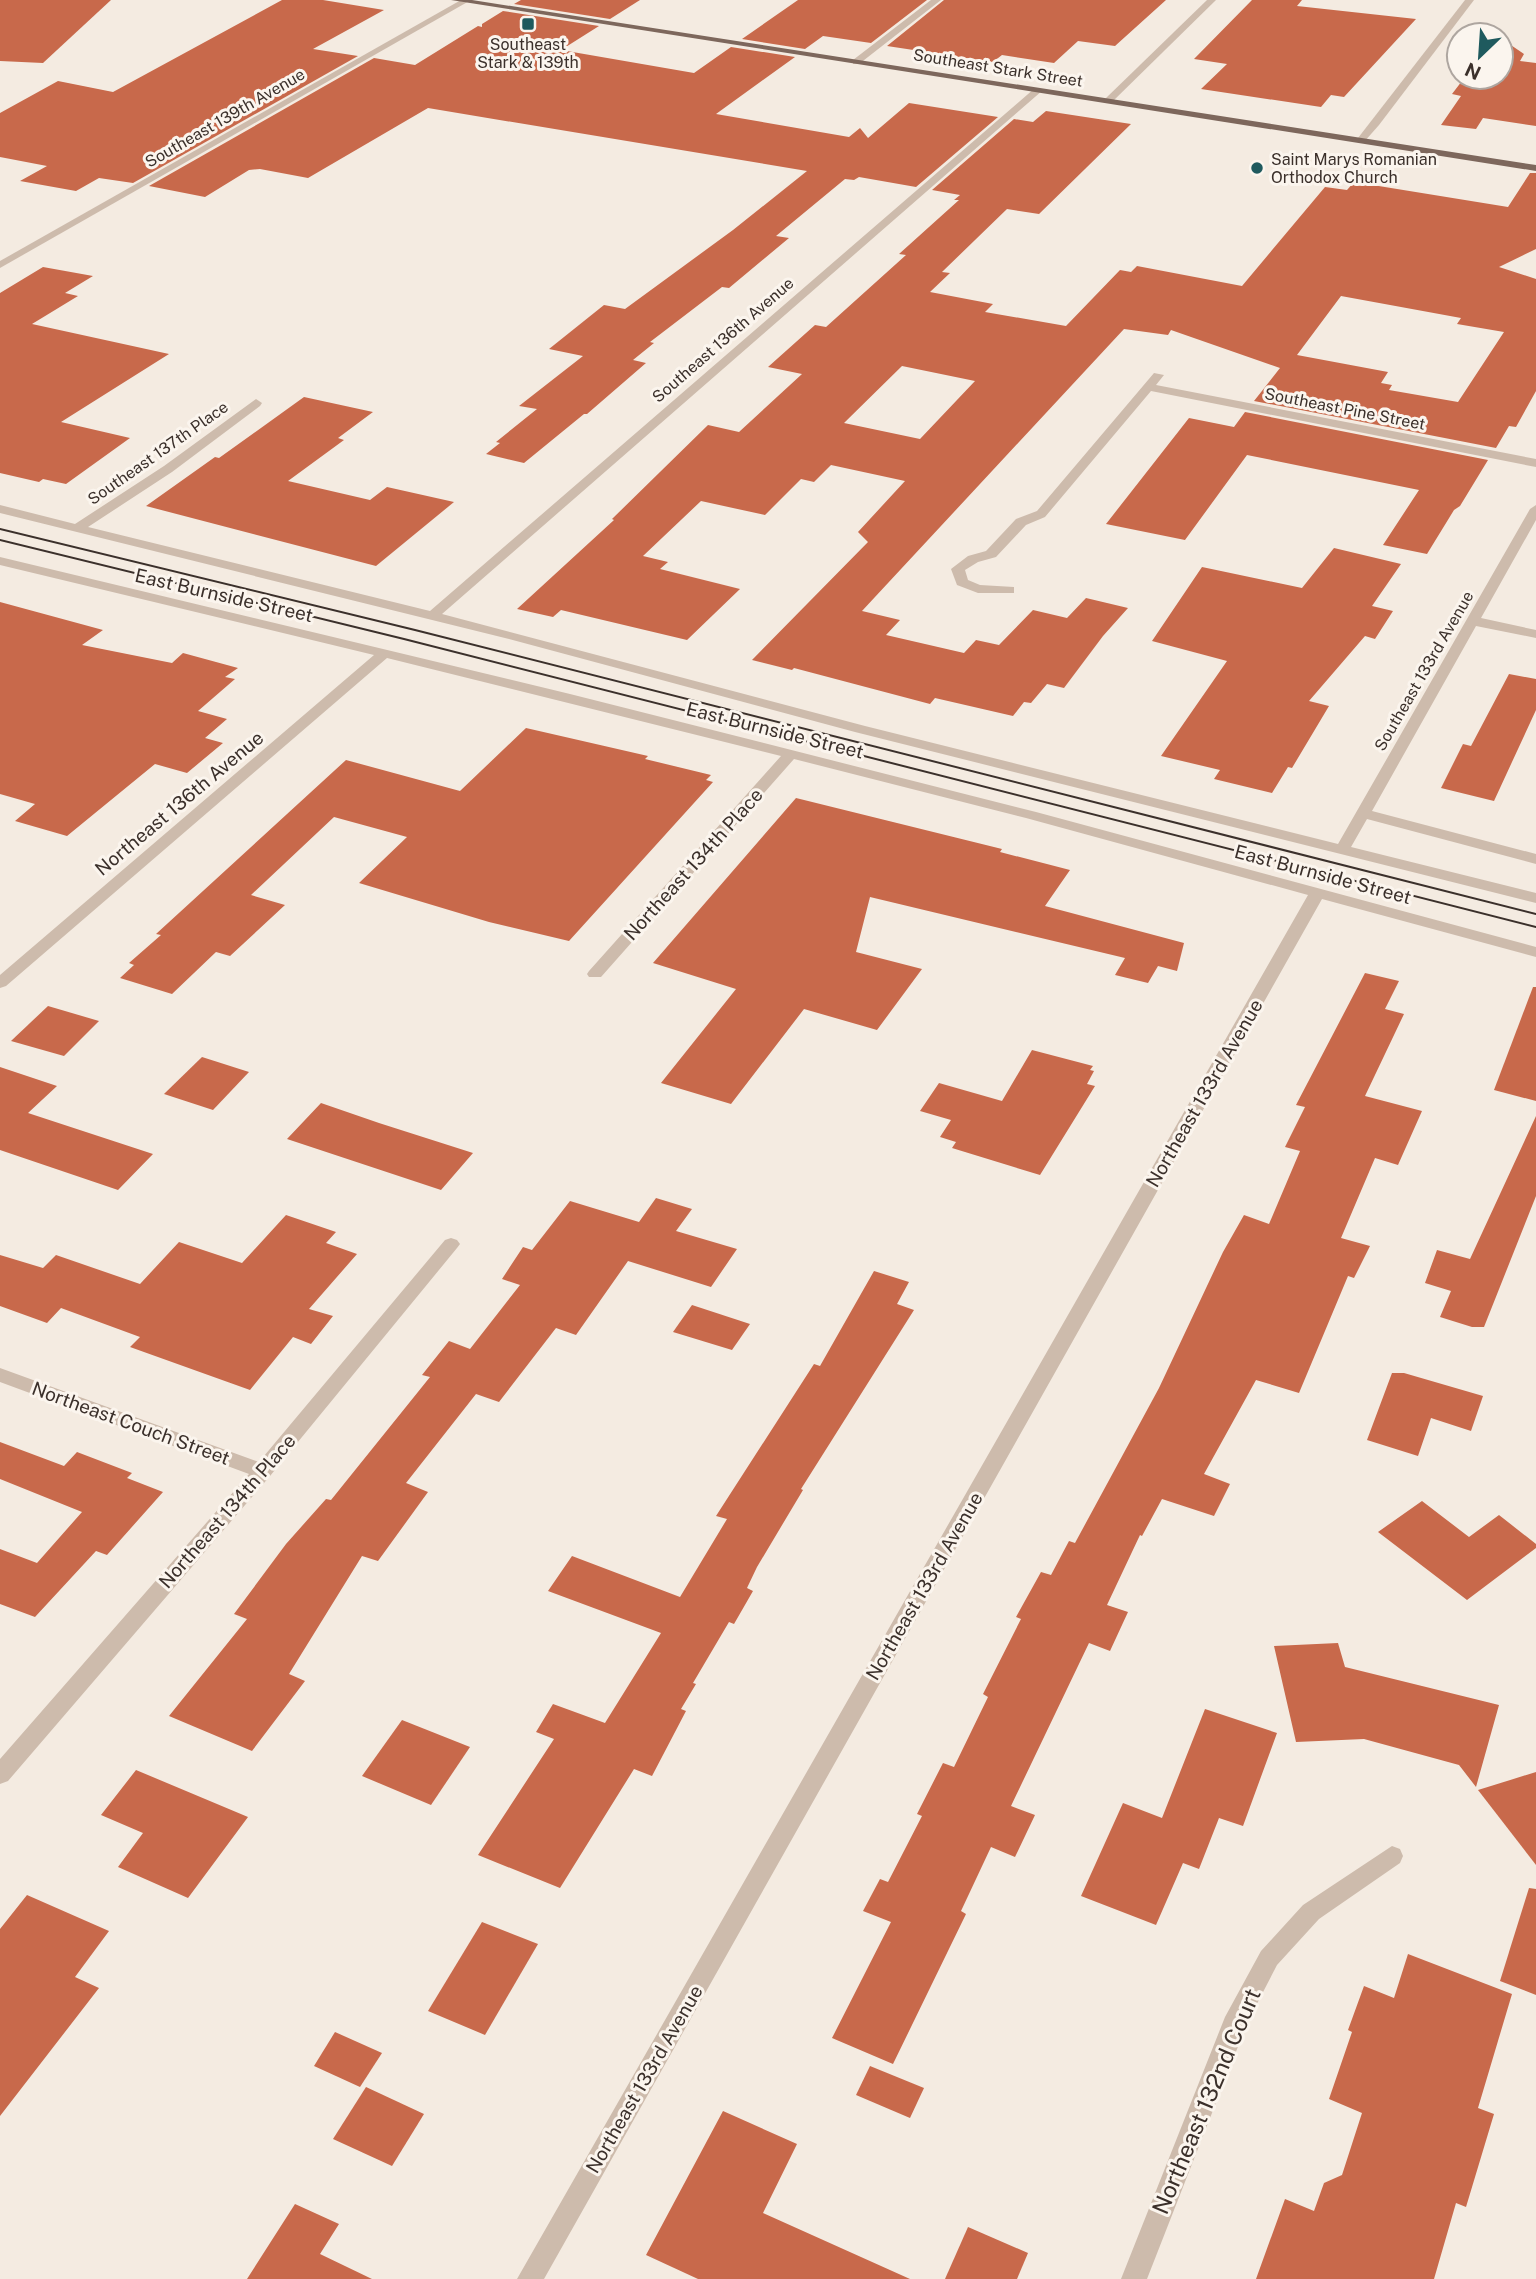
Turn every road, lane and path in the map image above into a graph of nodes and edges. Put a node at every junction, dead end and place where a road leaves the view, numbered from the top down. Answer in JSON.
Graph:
{"nodes":[{"id":1,"x":462,"y":0,"type":"edge"},
{"id":2,"x":936,"y":0,"type":"edge"},
{"id":3,"x":1212,"y":0,"type":"edge"},
{"id":4,"x":1471,"y":0,"type":"edge"},
{"id":5,"x":856,"y":62,"type":"junction"},
{"id":6,"x":1038,"y":90,"type":"junction"},
{"id":7,"x":1108,"y":101,"type":"junction"},
{"id":8,"x":1361,"y":141,"type":"junction"},
{"id":9,"x":1536,"y":168,"type":"edge"},
{"id":10,"x":0,"y":265,"type":"edge"},
{"id":11,"x":1158,"y":375,"type":"dead end"},
{"id":12,"x":1148,"y":387,"type":"junction"},
{"id":13,"x":256,"y":403,"type":"dead end"},
{"id":14,"x":1536,"y":463,"type":"edge"},
{"id":15,"x":0,"y":509,"type":"edge"},
{"id":16,"x":1536,"y":509,"type":"edge"},
{"id":17,"x":77,"y":528,"type":"junction"},
{"id":18,"x":0,"y":561,"type":"edge"},
{"id":19,"x":1009,"y":590,"type":"dead end"},
{"id":20,"x":432,"y":616,"type":"junction"},
{"id":21,"x":1474,"y":621,"type":"junction"},
{"id":22,"x":1536,"y":634,"type":"edge"},
{"id":23,"x":385,"y":653,"type":"junction"},
{"id":24,"x":791,"y":754,"type":"junction"},
{"id":25,"x":1362,"y":813,"type":"junction"},
{"id":26,"x":1342,"y":850,"type":"junction"},
{"id":27,"x":1536,"y":859,"type":"edge"},
{"id":28,"x":1318,"y":892,"type":"junction"},
{"id":29,"x":1536,"y":898,"type":"edge"},
{"id":30,"x":1536,"y":952,"type":"edge"},
{"id":31,"x":595,"y":974,"type":"dead end"},
{"id":32,"x":0,"y":983,"type":"edge"},
{"id":33,"x":451,"y":1244,"type":"dead end"},
{"id":34,"x":0,"y":1376,"type":"edge"},
{"id":35,"x":263,"y":1471,"type":"junction"},
{"id":36,"x":0,"y":1775,"type":"edge"},
{"id":37,"x":1392,"y":1856,"type":"dead end"},
{"id":38,"x":530,"y":2279,"type":"edge"},
{"id":39,"x":1134,"y":2279,"type":"edge"}],
"edges":[{"from":1,"to":5,"type":"main road","name":"Southeast Stark Street"},
{"from":1,"to":10,"type":"street","name":"Southeast 139th Avenue"},
{"from":2,"to":5,"type":"street"},
{"from":3,"to":7,"type":"street"},
{"from":4,"to":8,"type":"street"},
{"from":5,"to":6,"type":"main road","name":"Southeast Stark Street"},
{"from":6,"to":7,"type":"main road","name":"Southeast Stark Street"},
{"from":6,"to":20,"type":"street","name":"Southeast 136th Avenue"},
{"from":7,"to":8,"type":"main road","name":"Southeast Stark Street"},
{"from":8,"to":9,"type":"main road","name":"Southeast Stark Street"},
{"from":11,"to":12,"type":"street"},
{"from":12,"to":14,"type":"street","name":"Southeast Pine Street"},
{"from":12,"to":19,"type":"street"},
{"from":13,"to":17,"type":"street","name":"Southeast 137th Place"},
{"from":15,"to":17,"type":"street","name":"East Burnside Street"},
{"from":16,"to":21,"type":"street","name":"Southeast 133rd Avenue"},
{"from":17,"to":20,"type":"street","name":"East Burnside Street"},
{"from":18,"to":23,"type":"street","name":"East Burnside Street"},
{"from":20,"to":26,"type":"street","name":"East Burnside Street"},
{"from":21,"to":22,"type":"street"},
{"from":21,"to":25,"type":"street","name":"Southeast 133rd Avenue"},
{"from":23,"to":24,"type":"street","name":"East Burnside Street"},
{"from":23,"to":32,"type":"street","name":"Northeast 136th Avenue"},
{"from":24,"to":28,"type":"street","name":"East Burnside Street"},
{"from":24,"to":31,"type":"street","name":"Northeast 134th Place"},
{"from":25,"to":26,"type":"street","name":"Southeast 133rd Avenue"},
{"from":25,"to":27,"type":"street"},
{"from":26,"to":29,"type":"street","name":"East Burnside Street"},
{"from":28,"to":30,"type":"street","name":"East Burnside Street"},
{"from":28,"to":38,"type":"street","name":"Northeast 133rd Avenue"},
{"from":33,"to":35,"type":"street","name":"Northeast 134th Place"},
{"from":34,"to":35,"type":"street","name":"Northeast Couch Street"},
{"from":35,"to":36,"type":"street","name":"Northeast 134th Place"},
{"from":37,"to":39,"type":"street","name":"Northeast 132nd Court"}]}
